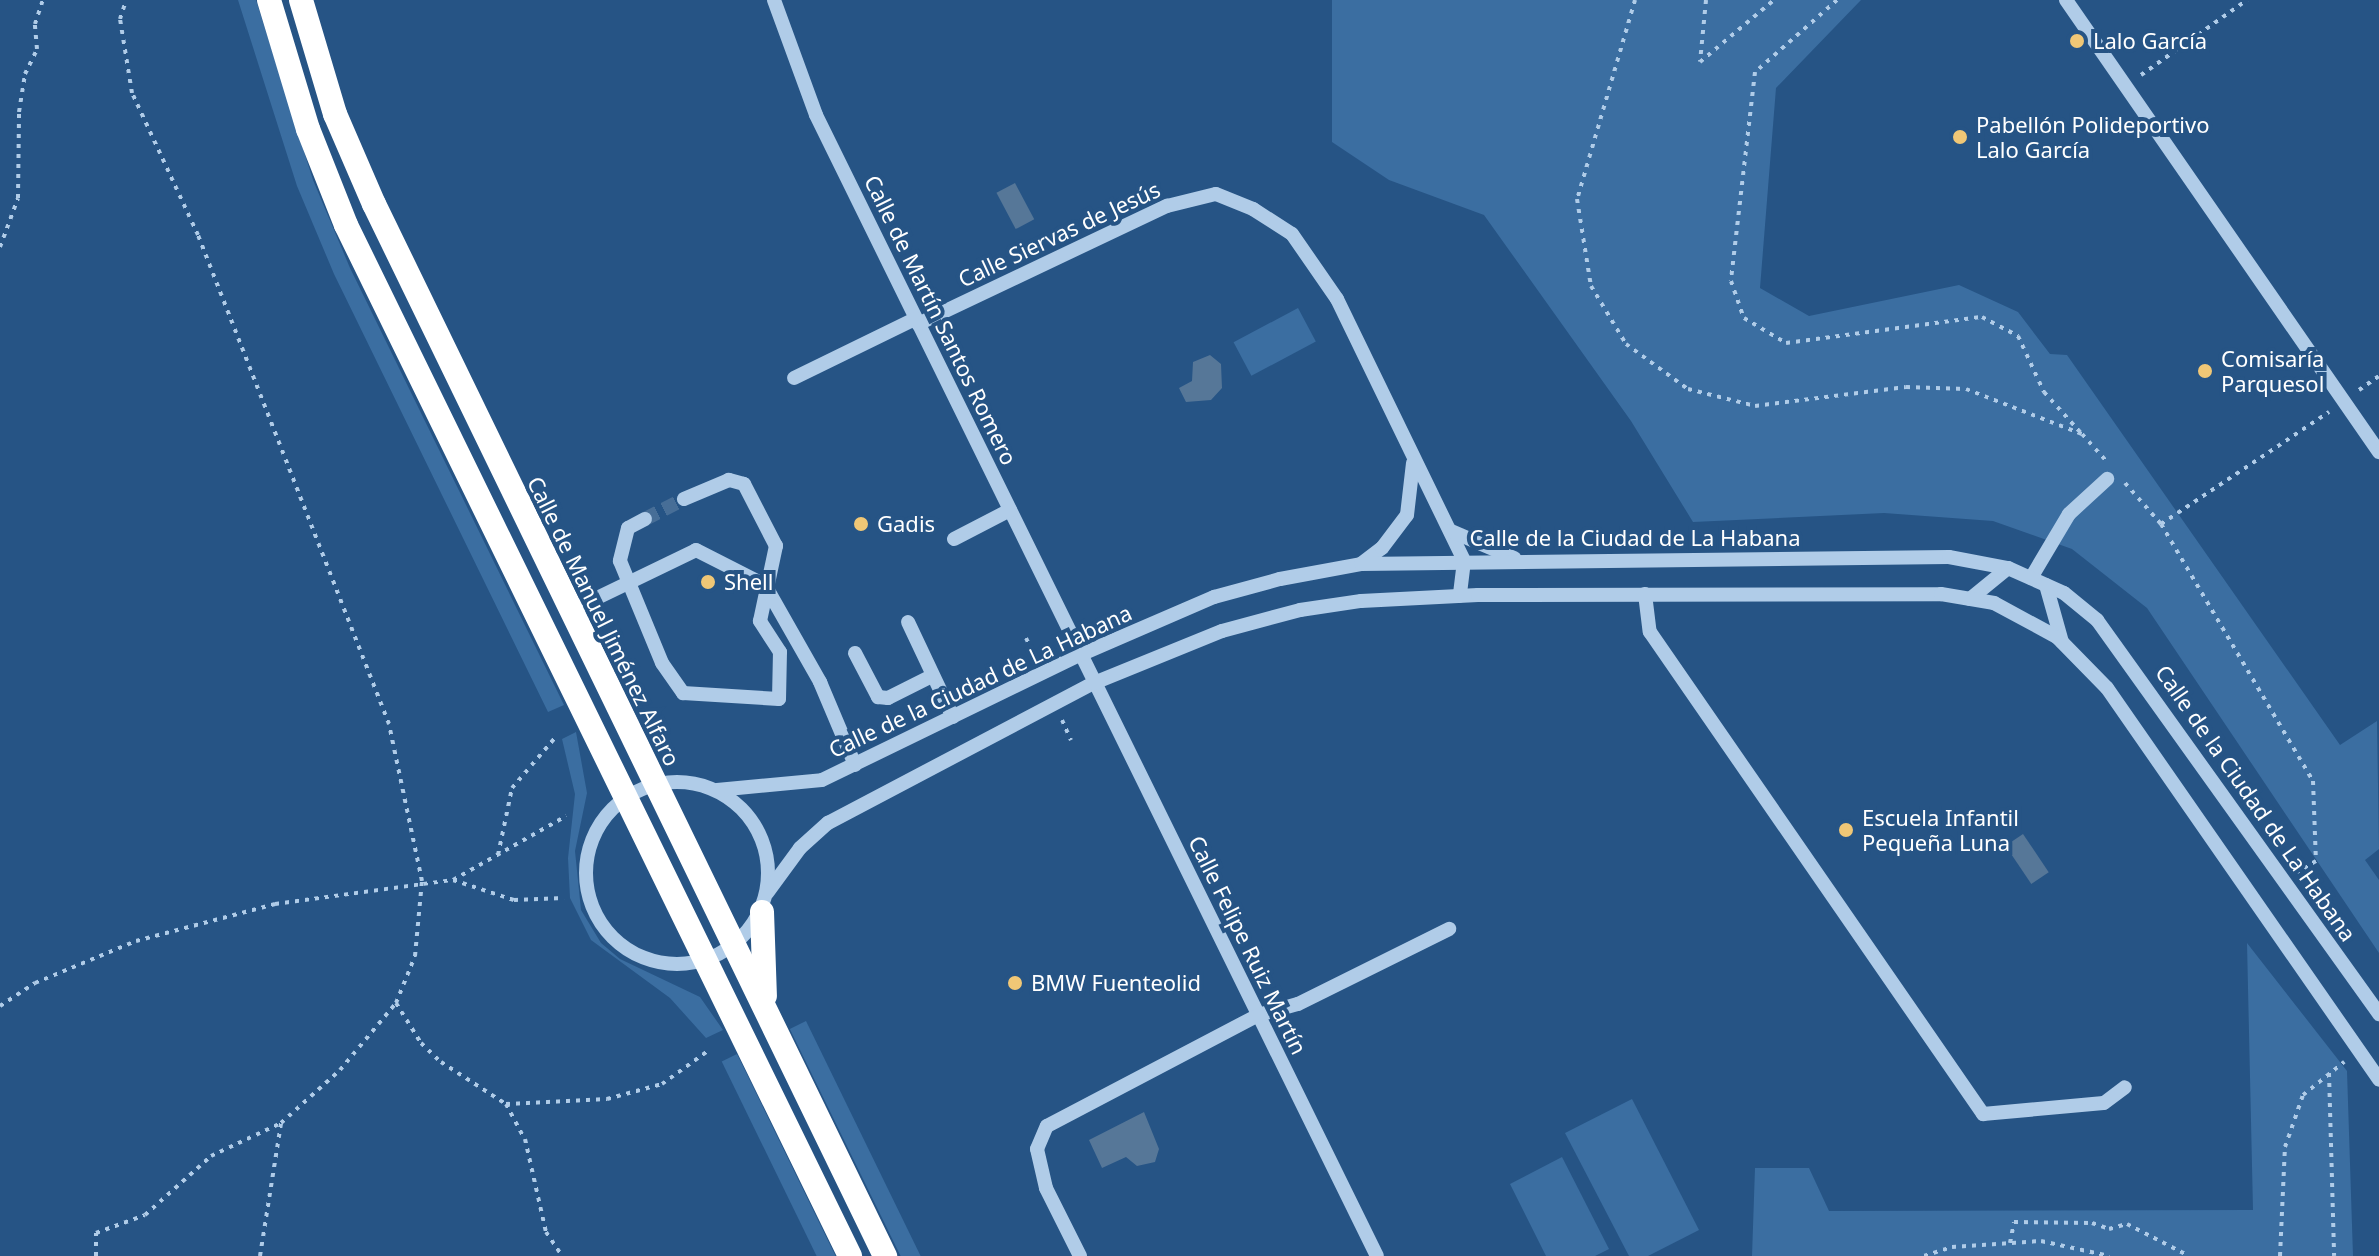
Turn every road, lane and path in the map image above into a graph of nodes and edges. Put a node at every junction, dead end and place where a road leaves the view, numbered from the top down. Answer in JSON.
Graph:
{"nodes":[{"id":1,"x":43,"y":0,"type":"edge"},
{"id":2,"x":126,"y":0,"type":"edge"},
{"id":3,"x":269,"y":0,"type":"edge"},
{"id":4,"x":301,"y":0,"type":"edge"},
{"id":5,"x":774,"y":0,"type":"edge"},
{"id":6,"x":1635,"y":0,"type":"edge"},
{"id":7,"x":1706,"y":0,"type":"edge"},
{"id":8,"x":1774,"y":0,"type":"edge"},
{"id":9,"x":1837,"y":0,"type":"edge"},
{"id":10,"x":2066,"y":0,"type":"edge"},
{"id":11,"x":2247,"y":0,"type":"edge"},
{"id":12,"x":2123,"y":88,"type":"junction"},
{"id":13,"x":0,"y":247,"type":"edge"},
{"id":14,"x":917,"y":322,"type":"junction"},
{"id":15,"x":2379,"y":376,"type":"edge"},
{"id":16,"x":794,"y":378,"type":"dead end"},
{"id":17,"x":2343,"y":401,"type":"junction"},
{"id":18,"x":2082,"y":434,"type":"junction"},
{"id":19,"x":2379,"y":452,"type":"edge"},
{"id":20,"x":1412,"y":459,"type":"junction"},
{"id":21,"x":2113,"y":475,"type":"junction"},
{"id":22,"x":684,"y":499,"type":"tunnel mouth"},
{"id":23,"x":1010,"y":510,"type":"junction"},
{"id":24,"x":645,"y":519,"type":"tunnel mouth"},
{"id":25,"x":2161,"y":524,"type":"junction"},
{"id":26,"x":1451,"y":531,"type":"junction"},
{"id":27,"x":954,"y":539,"type":"dead end"},
{"id":28,"x":1464,"y":561,"type":"junction"},
{"id":29,"x":1522,"y":561,"type":"junction"},
{"id":30,"x":1361,"y":564,"type":"junction"},
{"id":31,"x":2008,"y":568,"type":"junction"},
{"id":32,"x":2031,"y":578,"type":"junction"},
{"id":33,"x":627,"y":582,"type":"junction"},
{"id":34,"x":765,"y":585,"type":"junction"},
{"id":35,"x":2046,"y":585,"type":"junction"},
{"id":36,"x":1645,"y":594,"type":"junction"},
{"id":37,"x":1460,"y":596,"type":"junction"},
{"id":38,"x":1970,"y":599,"type":"junction"},
{"id":39,"x":568,"y":612,"type":"junction"},
{"id":40,"x":908,"y":622,"type":"dead end"},
{"id":41,"x":2062,"y":642,"type":"junction"},
{"id":42,"x":855,"y":653,"type":"dead end"},
{"id":43,"x":1082,"y":654,"type":"junction"},
{"id":44,"x":932,"y":676,"type":"junction"},
{"id":45,"x":1094,"y":683,"type":"junction"},
{"id":46,"x":953,"y":717,"type":"junction"},
{"id":47,"x":554,"y":739,"type":"dead end"},
{"id":48,"x":855,"y":765,"type":"junction"},
{"id":49,"x":655,"y":782,"type":"junction"},
{"id":50,"x":717,"y":790,"type":"junction"},
{"id":51,"x":625,"y":797,"type":"junction"},
{"id":52,"x":566,"y":816,"type":"dead end"},
{"id":53,"x":498,"y":855,"type":"junction"},
{"id":54,"x":2316,"y":861,"type":"dead end"},
{"id":55,"x":453,"y":880,"type":"junction"},
{"id":56,"x":422,"y":881,"type":"junction"},
{"id":57,"x":564,"y":898,"type":"dead end"},
{"id":58,"x":764,"y":903,"type":"junction"},
{"id":59,"x":1449,"y":929,"type":"dead end"},
{"id":60,"x":735,"y":945,"type":"junction"},
{"id":61,"x":707,"y":960,"type":"junction"},
{"id":62,"x":396,"y":1003,"type":"junction"},
{"id":63,"x":0,"y":1006,"type":"edge"},
{"id":64,"x":766,"y":1011,"type":"junction"},
{"id":65,"x":2379,"y":1014,"type":"edge"},
{"id":66,"x":1258,"y":1015,"type":"junction"},
{"id":67,"x":708,"y":1051,"type":"dead end"},
{"id":68,"x":2379,"y":1080,"type":"edge"},
{"id":69,"x":2125,"y":1087,"type":"dead end"},
{"id":70,"x":506,"y":1104,"type":"junction"},
{"id":71,"x":281,"y":1123,"type":"junction"},
{"id":72,"x":2010,"y":1243,"type":"junction"},
{"id":73,"x":96,"y":1256,"type":"edge"},
{"id":74,"x":260,"y":1256,"type":"edge"},
{"id":75,"x":562,"y":1256,"type":"edge"},
{"id":76,"x":850,"y":1256,"type":"edge"},
{"id":77,"x":885,"y":1256,"type":"edge"},
{"id":78,"x":1080,"y":1256,"type":"edge"},
{"id":79,"x":1377,"y":1256,"type":"edge"},
{"id":80,"x":1924,"y":1256,"type":"edge"},
{"id":81,"x":2109,"y":1256,"type":"edge"},
{"id":82,"x":2189,"y":1256,"type":"edge"},
{"id":83,"x":2280,"y":1256,"type":"edge"},
{"id":84,"x":2334,"y":1256,"type":"edge"}],
"edges":[{"from":1,"to":13,"type":"path"},
{"from":2,"to":56,"type":"path"},
{"from":3,"to":51,"type":"highway"},
{"from":4,"to":39,"type":"highway","name":"Calle de Manuel Jiménez Alfaro"},
{"from":5,"to":14,"type":"street","name":"Calle de Martín Santos Romero"},
{"from":6,"to":18,"type":"path"},
{"from":7,"to":8,"type":"path"},
{"from":9,"to":18,"type":"path"},
{"from":10,"to":12,"type":"street"},
{"from":11,"to":12,"type":"path"},
{"from":12,"to":17,"type":"street"},
{"from":14,"to":16,"type":"street","name":"Calle Siervas de Jesús"},
{"from":14,"to":20,"type":"street","name":"Calle Siervas de Jesús"},
{"from":14,"to":23,"type":"street","name":"Calle de Martín Santos Romero"},
{"from":15,"to":17,"type":"path"},
{"from":17,"to":19,"type":"street"},
{"from":17,"to":25,"type":"path"},
{"from":18,"to":21,"type":"path"},
{"from":20,"to":26,"type":"street","name":"Calle Siervas de Jesús"},
{"from":20,"to":30,"type":"street"},
{"from":21,"to":25,"type":"path"},
{"from":21,"to":32,"type":"street"},
{"from":22,"to":34,"type":"street"},
{"from":23,"to":27,"type":"street"},
{"from":23,"to":43,"type":"street","name":"Calle de Martín Santos Romero"},
{"from":24,"to":33,"type":"street"},
{"from":25,"to":54,"type":"path"},
{"from":26,"to":28,"type":"street","name":"Calle Siervas de Jesús"},
{"from":26,"to":29,"type":"street"},
{"from":28,"to":29,"type":"street","name":"Calle de la Ciudad de La Habana"},
{"from":28,"to":30,"type":"street","name":"Calle de la Ciudad de La Habana"},
{"from":28,"to":37,"type":"street","name":"Calle Siervas de Jesús"},
{"from":29,"to":31,"type":"street","name":"Calle de la Ciudad de La Habana"},
{"from":30,"to":43,"type":"street","name":"Calle de la Ciudad de La Habana"},
{"from":31,"to":32,"type":"street","name":"Calle de la Ciudad de La Habana"},
{"from":31,"to":38,"type":"street"},
{"from":32,"to":35,"type":"street","name":"Calle de la Ciudad de La Habana"},
{"from":33,"to":34,"type":"street"},
{"from":33,"to":34,"type":"street"},
{"from":33,"to":39,"type":"street"},
{"from":34,"to":48,"type":"street"},
{"from":35,"to":41,"type":"street"},
{"from":35,"to":65,"type":"street","name":"Calle de la Ciudad de La Habana"},
{"from":36,"to":37,"type":"street"},
{"from":36,"to":38,"type":"street"},
{"from":36,"to":69,"type":"street"},
{"from":37,"to":45,"type":"street"},
{"from":38,"to":41,"type":"street"},
{"from":39,"to":49,"type":"highway","name":"Calle de Manuel Jiménez Alfaro"},
{"from":40,"to":44,"type":"street"},
{"from":41,"to":68,"type":"street"},
{"from":42,"to":44,"type":"street"},
{"from":43,"to":45,"type":"street","name":"Calle Felipe Ruiz Martín"},
{"from":43,"to":46,"type":"street","name":"Calle de la Ciudad de La Habana"},
{"from":44,"to":46,"type":"street"},
{"from":45,"to":58,"type":"street"},
{"from":45,"to":66,"type":"street","name":"Calle Felipe Ruiz Martín"},
{"from":46,"to":48,"type":"street","name":"Calle de la Ciudad de La Habana"},
{"from":47,"to":53,"type":"path"},
{"from":48,"to":50,"type":"street","name":"Calle de la Ciudad de La Habana"},
{"from":49,"to":50,"type":"street","name":"Calle de la Ciudad de La Habana"},
{"from":49,"to":51,"type":"street"},
{"from":49,"to":60,"type":"highway","name":"Calle de Manuel Jiménez Alfaro"},
{"from":50,"to":58,"type":"street"},
{"from":51,"to":61,"type":"highway"},
{"from":51,"to":61,"type":"street"},
{"from":52,"to":53,"type":"path"},
{"from":53,"to":55,"type":"path"},
{"from":55,"to":56,"type":"path"},
{"from":55,"to":57,"type":"path"},
{"from":56,"to":62,"type":"path"},
{"from":56,"to":63,"type":"path"},
{"from":58,"to":60,"type":"street"},
{"from":58,"to":64,"type":"highway"},
{"from":59,"to":66,"type":"street"},
{"from":60,"to":61,"type":"street"},
{"from":60,"to":64,"type":"highway","name":"Calle de Manuel Jiménez Alfaro"},
{"from":61,"to":76,"type":"highway"},
{"from":62,"to":70,"type":"path"},
{"from":62,"to":71,"type":"path"},
{"from":64,"to":77,"type":"highway","name":"Calle de Manuel Jiménez Alfaro"},
{"from":66,"to":78,"type":"street"},
{"from":66,"to":79,"type":"street","name":"Calle Felipe Ruiz Martín"},
{"from":67,"to":70,"type":"path"},
{"from":70,"to":75,"type":"path"},
{"from":71,"to":73,"type":"path"},
{"from":71,"to":74,"type":"path"},
{"from":72,"to":80,"type":"path"},
{"from":72,"to":81,"type":"path"},
{"from":72,"to":82,"type":"path"},
{"from":83,"to":84,"type":"path"}]}
